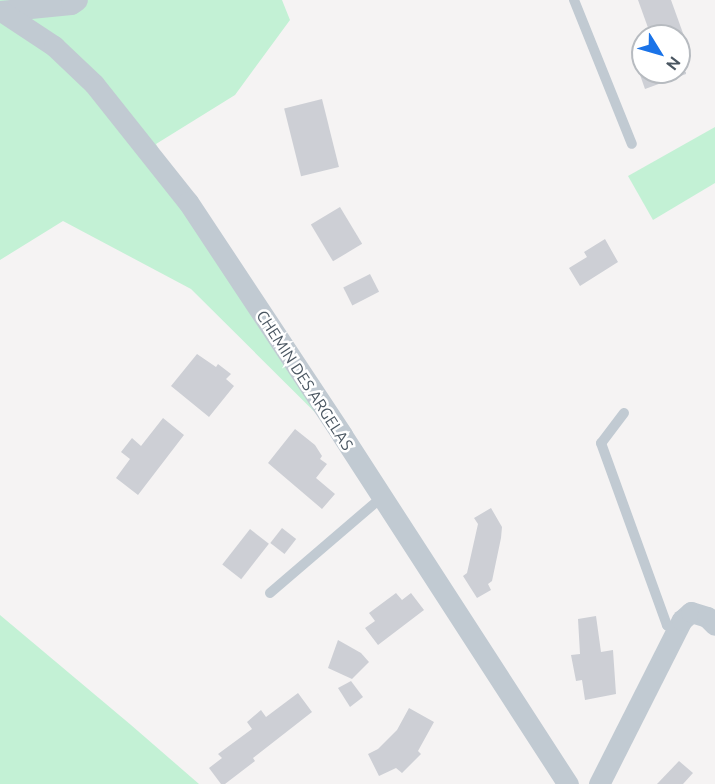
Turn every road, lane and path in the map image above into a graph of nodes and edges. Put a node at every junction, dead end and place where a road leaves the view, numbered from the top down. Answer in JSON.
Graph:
{"nodes":[{"id":1,"x":77,"y":0,"type":"edge"},
{"id":2,"x":574,"y":0,"type":"edge"},
{"id":3,"x":1,"y":11,"type":"edge"},
{"id":4,"x":632,"y":144,"type":"dead end"},
{"id":5,"x":624,"y":413,"type":"dead end"},
{"id":6,"x":381,"y":497,"type":"junction"},
{"id":7,"x":270,"y":593,"type":"dead end"},
{"id":8,"x":715,"y":625,"type":"edge"},
{"id":9,"x":676,"y":631,"type":"junction"},
{"id":10,"x":568,"y":784,"type":"edge"},
{"id":11,"x":599,"y":784,"type":"edge"}],
"edges":[{"from":1,"to":3,"type":"street"},
{"from":2,"to":4,"type":"lane"},
{"from":3,"to":6,"type":"street","name":"CHEMIN DES ARGELAS"},
{"from":5,"to":9,"type":"lane"},
{"from":6,"to":7,"type":"lane"},
{"from":6,"to":10,"type":"street","name":"CHEMIN DES ARGELAS"},
{"from":8,"to":9,"type":"street"},
{"from":9,"to":11,"type":"street"}]}
